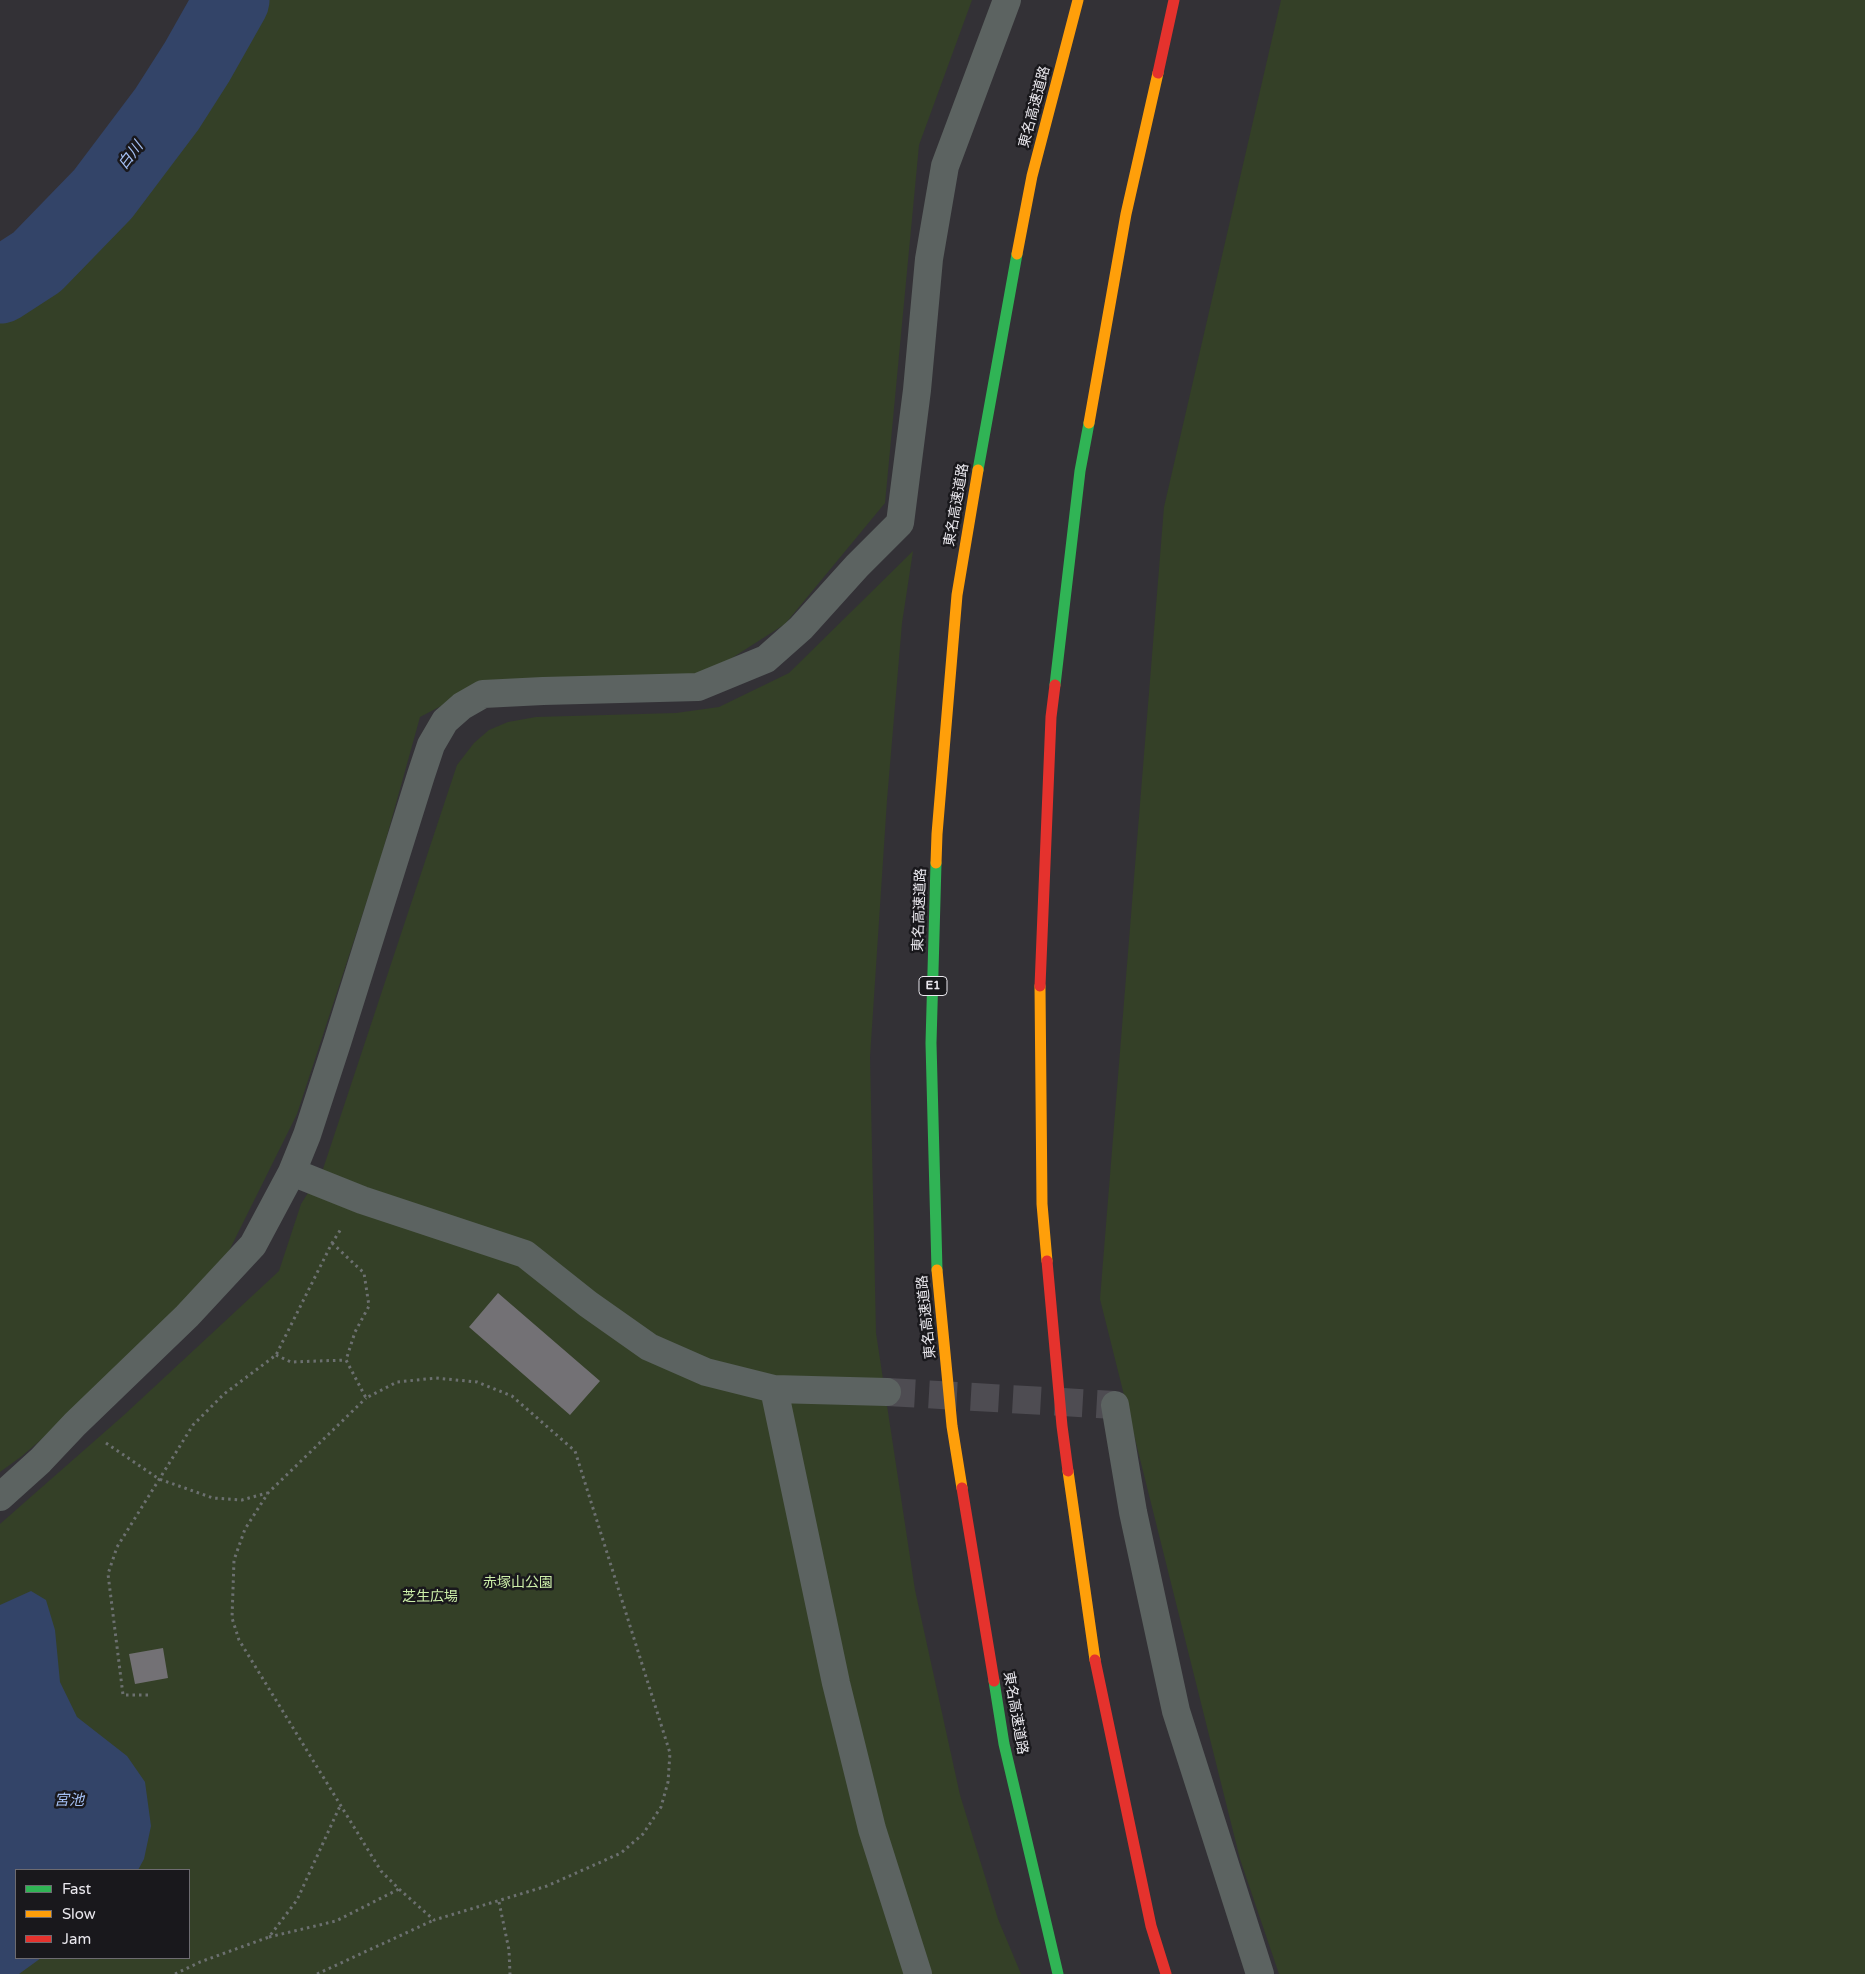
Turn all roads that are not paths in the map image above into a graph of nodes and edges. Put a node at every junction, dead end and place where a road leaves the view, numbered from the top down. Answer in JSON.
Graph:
{"nodes":[{"id":1,"x":1007,"y":0,"type":"edge"},
{"id":2,"x":1078,"y":0,"type":"edge"},
{"id":3,"x":1174,"y":0,"type":"edge"},
{"id":4,"x":292,"y":1172,"type":"junction"},
{"id":5,"x":774,"y":1389,"type":"junction"},
{"id":6,"x":888,"y":1392,"type":"tunnel mouth"},
{"id":7,"x":1114,"y":1405,"type":"dead end"},
{"id":8,"x":0,"y":1497,"type":"edge"},
{"id":9,"x":918,"y":1974,"type":"edge"},
{"id":10,"x":1058,"y":1974,"type":"edge"},
{"id":11,"x":1166,"y":1974,"type":"edge"},
{"id":12,"x":1260,"y":1974,"type":"edge"}],
"edges":[{"from":1,"to":4,"type":"street"},
{"from":2,"to":10,"type":"highway","name":"東名高速道路","number":"E1"},
{"from":3,"to":11,"type":"highway"},
{"from":4,"to":5,"type":"street"},
{"from":4,"to":8,"type":"street"},
{"from":5,"to":6,"type":"street"},
{"from":5,"to":9,"type":"street"},
{"from":7,"to":12,"type":"street"}]}
